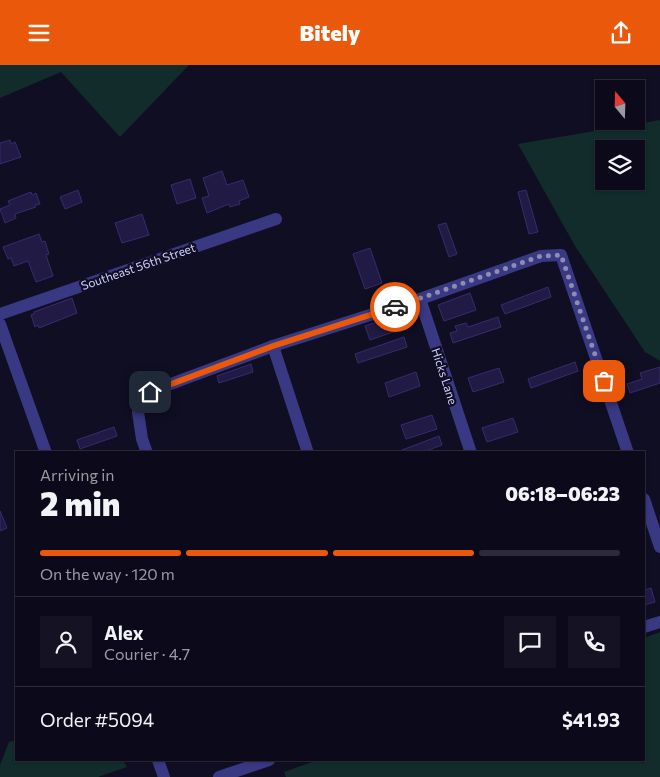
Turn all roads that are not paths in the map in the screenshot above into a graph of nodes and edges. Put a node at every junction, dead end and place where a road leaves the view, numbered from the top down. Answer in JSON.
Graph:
{"nodes":[{"id":1,"x":276,"y":219,"type":"dead end"},
{"id":2,"x":420,"y":299,"type":"junction"},
{"id":3,"x":0,"y":314,"type":"edge"},
{"id":4,"x":0,"y":324,"type":"edge"},
{"id":5,"x":273,"y":346,"type":"junction"},
{"id":6,"x":6,"y":359,"type":"edge"},
{"id":7,"x":45,"y":451,"type":"edge"},
{"id":8,"x":146,"y":451,"type":"edge"},
{"id":9,"x":307,"y":451,"type":"edge"},
{"id":10,"x":470,"y":451,"type":"edge"},
{"id":11,"x":627,"y":451,"type":"edge"},
{"id":12,"x":645,"y":502,"type":"edge"},
{"id":13,"x":660,"y":547,"type":"edge"},
{"id":14,"x":660,"y":621,"type":"edge"},
{"id":15,"x":645,"y":627,"type":"edge"},
{"id":16,"x":158,"y":761,"type":"edge"},
{"id":17,"x":263,"y":761,"type":"edge"},
{"id":18,"x":250,"y":763,"type":"edge"},
{"id":19,"x":164,"y":777,"type":"edge"},
{"id":20,"x":218,"y":777,"type":"edge"}],
"edges":[{"from":1,"to":3,"type":"street","name":"Southeast 56th Street"},
{"from":2,"to":5,"type":"street"},
{"from":2,"to":10,"type":"street","name":"Hicks Lane"},
{"from":2,"to":11,"type":"street"},
{"from":4,"to":6,"type":"street"},
{"from":5,"to":8,"type":"street"},
{"from":5,"to":9,"type":"street"},
{"from":6,"to":7,"type":"street"},
{"from":12,"to":13,"type":"street"},
{"from":14,"to":15,"type":"street"},
{"from":16,"to":19,"type":"street"},
{"from":17,"to":18,"type":"street"},
{"from":18,"to":20,"type":"street"}]}
